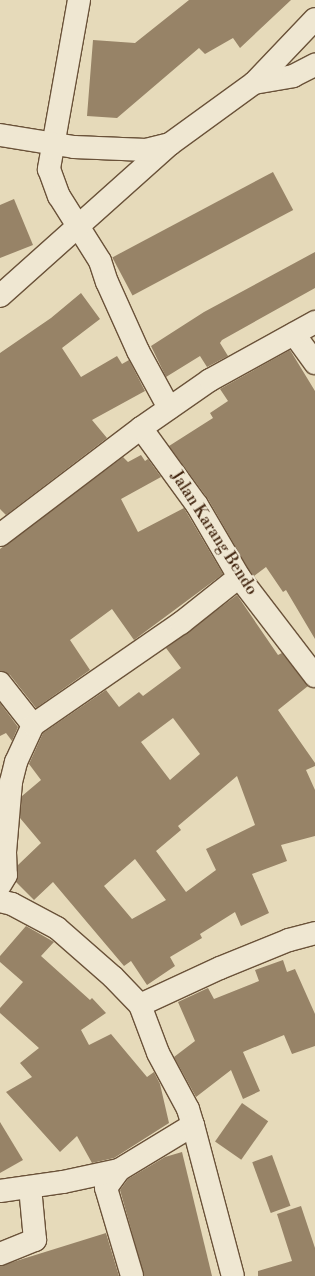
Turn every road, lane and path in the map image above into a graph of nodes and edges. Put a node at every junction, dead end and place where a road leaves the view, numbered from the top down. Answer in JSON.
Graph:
{"nodes":[{"id":1,"x":79,"y":0,"type":"edge"},
{"id":2,"x":315,"y":19,"type":"edge"},
{"id":3,"x":315,"y":65,"type":"edge"},
{"id":4,"x":254,"y":83,"type":"junction"},
{"id":5,"x":0,"y":135,"type":"edge"},
{"id":6,"x":53,"y":143,"type":"junction"},
{"id":7,"x":170,"y":144,"type":"junction"},
{"id":8,"x":78,"y":227,"type":"junction"},
{"id":9,"x":0,"y":296,"type":"edge"},
{"id":10,"x":315,"y":322,"type":"edge"},
{"id":11,"x":294,"y":334,"type":"junction"},
{"id":12,"x":315,"y":363,"type":"edge"},
{"id":13,"x":169,"y":408,"type":"junction"},
{"id":14,"x":142,"y":428,"type":"junction"},
{"id":15,"x":0,"y":535,"type":"edge"},
{"id":16,"x":239,"y":577,"type":"junction"},
{"id":17,"x":315,"y":676,"type":"edge"},
{"id":18,"x":0,"y":683,"type":"edge"},
{"id":19,"x":33,"y":725,"type":"junction"},
{"id":20,"x":0,"y":885,"type":"edge"},
{"id":21,"x":0,"y":902,"type":"edge"},
{"id":22,"x":315,"y":933,"type":"edge"},
{"id":23,"x":140,"y":1005,"type":"junction"},
{"id":24,"x":193,"y":1125,"type":"junction"},
{"id":25,"x":119,"y":1170,"type":"junction"},
{"id":26,"x":30,"y":1187,"type":"junction"},
{"id":27,"x":0,"y":1190,"type":"edge"},
{"id":28,"x":0,"y":1254,"type":"edge"},
{"id":29,"x":132,"y":1276,"type":"edge"},
{"id":30,"x":233,"y":1276,"type":"edge"}],
"edges":[{"from":1,"to":6,"type":"street"},
{"from":2,"to":4,"type":"street"},
{"from":3,"to":4,"type":"street"},
{"from":4,"to":7,"type":"street"},
{"from":5,"to":6,"type":"street"},
{"from":6,"to":7,"type":"street"},
{"from":6,"to":8,"type":"street"},
{"from":7,"to":8,"type":"street"},
{"from":8,"to":9,"type":"street"},
{"from":8,"to":13,"type":"street"},
{"from":10,"to":11,"type":"street"},
{"from":11,"to":12,"type":"street"},
{"from":11,"to":13,"type":"street"},
{"from":13,"to":14,"type":"street"},
{"from":14,"to":15,"type":"street"},
{"from":14,"to":16,"type":"street","name":"Jalan Karang Bendo"},
{"from":16,"to":17,"type":"street","name":"Jalan Karang Bendo"},
{"from":16,"to":19,"type":"street"},
{"from":18,"to":19,"type":"street"},
{"from":19,"to":20,"type":"street"},
{"from":21,"to":23,"type":"street"},
{"from":22,"to":23,"type":"street"},
{"from":23,"to":24,"type":"street"},
{"from":24,"to":25,"type":"street"},
{"from":24,"to":30,"type":"street"},
{"from":25,"to":26,"type":"street"},
{"from":25,"to":29,"type":"street"},
{"from":26,"to":27,"type":"street"},
{"from":26,"to":28,"type":"street"}]}
